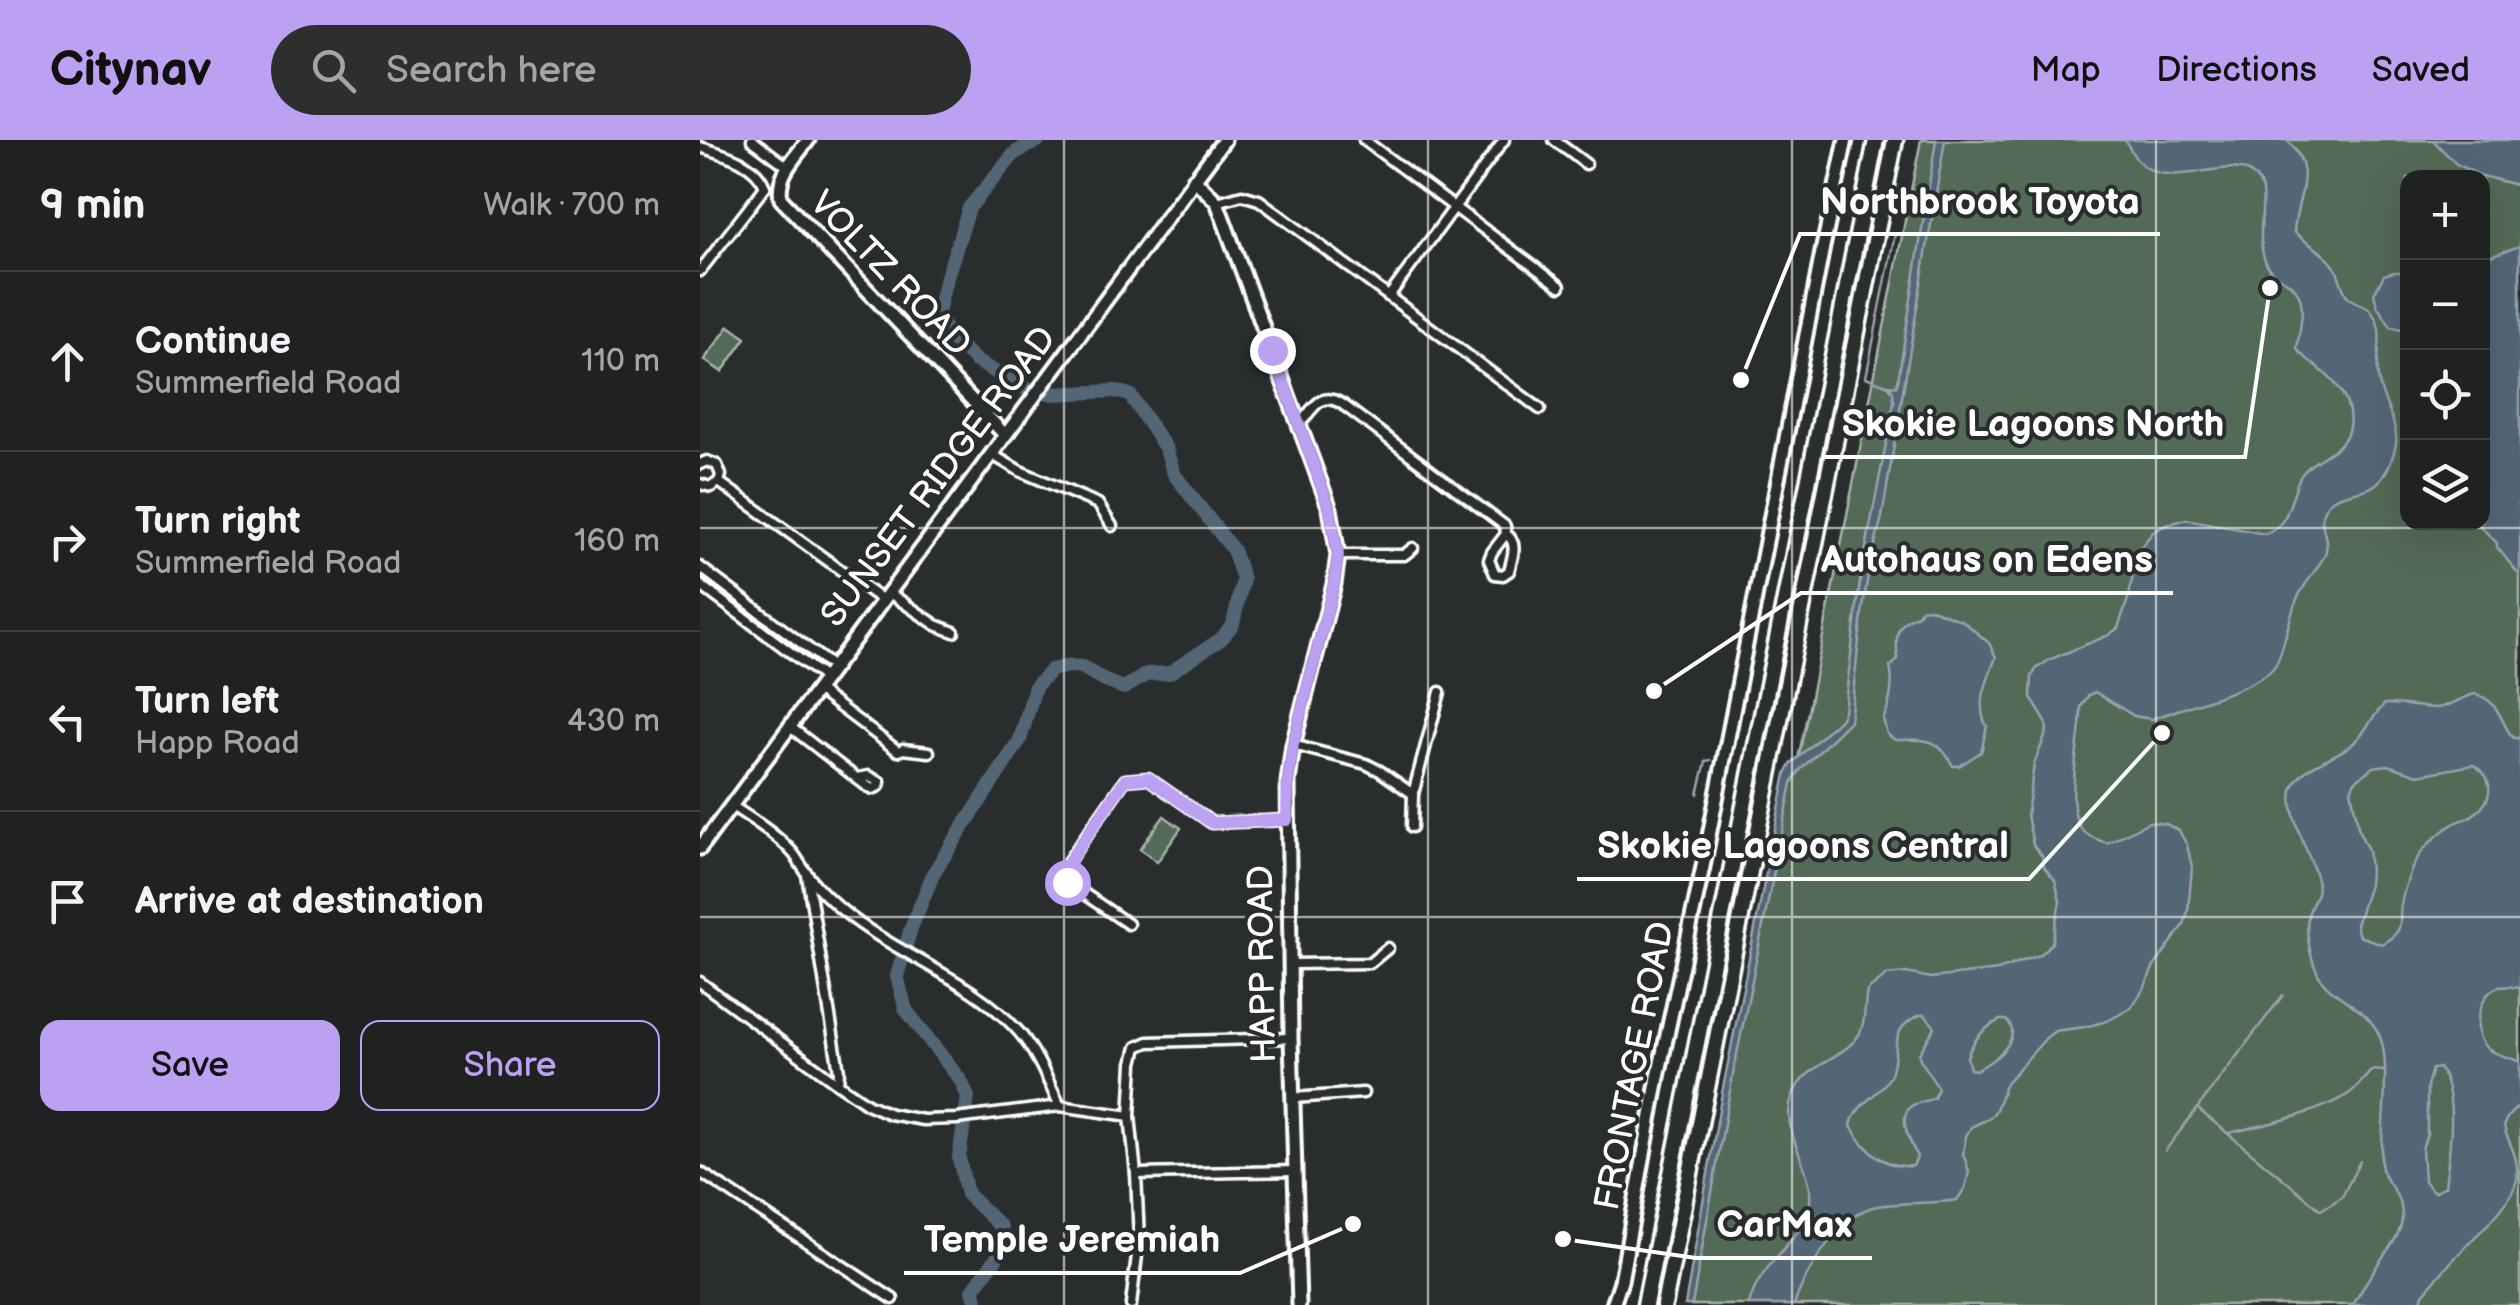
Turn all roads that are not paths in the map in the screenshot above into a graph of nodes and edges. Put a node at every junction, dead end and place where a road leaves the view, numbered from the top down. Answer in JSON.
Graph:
{"nodes":[{"id":1,"x":752,"y":140,"type":"edge"},
{"id":2,"x":808,"y":140,"type":"edge"},
{"id":3,"x":1224,"y":140,"type":"edge"},
{"id":4,"x":1364,"y":140,"type":"edge"},
{"id":5,"x":1504,"y":140,"type":"edge"},
{"id":6,"x":1554,"y":140,"type":"edge"},
{"id":7,"x":1846,"y":140,"type":"edge"},
{"id":8,"x":1876,"y":140,"type":"edge"},
{"id":9,"x":1895,"y":140,"type":"edge"},
{"id":10,"x":700,"y":147,"type":"edge"},
{"id":11,"x":1586,"y":164,"type":"dead end"},
{"id":12,"x":788,"y":167,"type":"junction"},
{"id":13,"x":1194,"y":179,"type":"junction"},
{"id":14,"x":765,"y":187,"type":"junction"},
{"id":15,"x":779,"y":188,"type":"junction"},
{"id":16,"x":1217,"y":202,"type":"junction"},
{"id":17,"x":1454,"y":208,"type":"junction"},
{"id":18,"x":700,"y":271,"type":"edge"},
{"id":19,"x":1560,"y":286,"type":"dead end"},
{"id":20,"x":1389,"y":296,"type":"junction"},
{"id":21,"x":1540,"y":408,"type":"dead end"},
{"id":22,"x":1299,"y":425,"type":"junction"},
{"id":23,"x":1006,"y":435,"type":"junction"},
{"id":24,"x":991,"y":454,"type":"junction"},
{"id":25,"x":700,"y":464,"type":"edge"},
{"id":26,"x":719,"y":482,"type":"junction"},
{"id":27,"x":700,"y":484,"type":"edge"},
{"id":28,"x":1112,"y":526,"type":"dead end"},
{"id":29,"x":1506,"y":534,"type":"junction"},
{"id":30,"x":1414,"y":548,"type":"dead end"},
{"id":31,"x":1338,"y":555,"type":"junction"},
{"id":32,"x":700,"y":567,"type":"edge"},
{"id":33,"x":700,"y":585,"type":"edge"},
{"id":34,"x":885,"y":596,"type":"junction"},
{"id":35,"x":954,"y":632,"type":"dead end"},
{"id":36,"x":829,"y":672,"type":"junction"},
{"id":37,"x":816,"y":690,"type":"junction"},
{"id":38,"x":1440,"y":692,"type":"dead end"},
{"id":39,"x":789,"y":726,"type":"junction"},
{"id":40,"x":1293,"y":744,"type":"junction"},
{"id":41,"x":929,"y":752,"type":"dead end"},
{"id":42,"x":858,"y":778,"type":"dead end"},
{"id":43,"x":1413,"y":794,"type":"junction"},
{"id":44,"x":732,"y":806,"type":"junction"},
{"id":45,"x":1287,"y":820,"type":"junction"},
{"id":46,"x":1412,"y":827,"type":"dead end"},
{"id":47,"x":700,"y":848,"type":"edge"},
{"id":48,"x":807,"y":874,"type":"junction"},
{"id":49,"x":1128,"y":924,"type":"dead end"},
{"id":50,"x":1388,"y":948,"type":"dead end"},
{"id":51,"x":1292,"y":964,"type":"junction"},
{"id":52,"x":700,"y":982,"type":"edge"},
{"id":53,"x":1291,"y":1038,"type":"junction"},
{"id":54,"x":838,"y":1084,"type":"junction"},
{"id":55,"x":1363,"y":1093,"type":"dead end"},
{"id":56,"x":1293,"y":1098,"type":"junction"},
{"id":57,"x":1060,"y":1106,"type":"junction"},
{"id":58,"x":1130,"y":1116,"type":"junction"},
{"id":59,"x":1294,"y":1171,"type":"junction"},
{"id":60,"x":700,"y":1172,"type":"edge"},
{"id":61,"x":1136,"y":1174,"type":"junction"},
{"id":62,"x":893,"y":1299,"type":"dead end"},
{"id":63,"x":1131,"y":1305,"type":"edge"},
{"id":64,"x":1299,"y":1305,"type":"edge"},
{"id":65,"x":1613,"y":1305,"type":"edge"},
{"id":66,"x":1643,"y":1305,"type":"edge"},
{"id":67,"x":1666,"y":1305,"type":"edge"}],
"edges":[{"from":1,"to":12,"type":"street"},
{"from":2,"to":12,"type":"street","name":"VOLTZ ROAD"},
{"from":3,"to":13,"type":"street","name":"SUNSET RIDGE ROAD"},
{"from":4,"to":17,"type":"street"},
{"from":5,"to":17,"type":"street"},
{"from":6,"to":11,"type":"street"},
{"from":7,"to":65,"type":"street","name":"FRONTAGE ROAD"},
{"from":8,"to":66,"type":"highway"},
{"from":9,"to":67,"type":"highway"},
{"from":10,"to":14,"type":"street"},
{"from":12,"to":15,"type":"street","name":"VOLTZ ROAD"},
{"from":13,"to":16,"type":"street","name":"HAPP ROAD"},
{"from":13,"to":23,"type":"street","name":"SUNSET RIDGE ROAD"},
{"from":14,"to":15,"type":"street"},
{"from":14,"to":18,"type":"street"},
{"from":15,"to":23,"type":"street","name":"VOLTZ ROAD"},
{"from":16,"to":20,"type":"street"},
{"from":16,"to":22,"type":"street","name":"HAPP ROAD"},
{"from":17,"to":19,"type":"street"},
{"from":17,"to":20,"type":"street"},
{"from":20,"to":21,"type":"street"},
{"from":22,"to":29,"type":"street"},
{"from":22,"to":31,"type":"street","name":"HAPP ROAD"},
{"from":23,"to":24,"type":"street","name":"SUNSET RIDGE ROAD"},
{"from":24,"to":28,"type":"street"},
{"from":24,"to":34,"type":"street","name":"SUNSET RIDGE ROAD"},
{"from":25,"to":26,"type":"street"},
{"from":26,"to":27,"type":"street"},
{"from":26,"to":34,"type":"street"},
{"from":29,"to":29,"type":"street"},
{"from":30,"to":31,"type":"street"},
{"from":31,"to":40,"type":"street","name":"HAPP ROAD"},
{"from":32,"to":36,"type":"street"},
{"from":33,"to":36,"type":"street"},
{"from":34,"to":35,"type":"street"},
{"from":34,"to":36,"type":"street","name":"SUNSET RIDGE ROAD"},
{"from":36,"to":37,"type":"street","name":"SUNSET RIDGE ROAD"},
{"from":37,"to":39,"type":"street","name":"SUNSET RIDGE ROAD"},
{"from":37,"to":41,"type":"street"},
{"from":38,"to":43,"type":"street"},
{"from":39,"to":42,"type":"street"},
{"from":39,"to":44,"type":"street","name":"SUNSET RIDGE ROAD"},
{"from":40,"to":43,"type":"street"},
{"from":40,"to":45,"type":"street","name":"HAPP ROAD"},
{"from":43,"to":46,"type":"street"},
{"from":44,"to":47,"type":"street","name":"SUNSET RIDGE ROAD"},
{"from":44,"to":48,"type":"street"},
{"from":45,"to":49,"type":"street"},
{"from":45,"to":51,"type":"street","name":"HAPP ROAD"},
{"from":48,"to":54,"type":"street"},
{"from":48,"to":57,"type":"street"},
{"from":50,"to":51,"type":"street"},
{"from":51,"to":53,"type":"street","name":"HAPP ROAD"},
{"from":52,"to":54,"type":"street"},
{"from":53,"to":56,"type":"street","name":"HAPP ROAD"},
{"from":53,"to":58,"type":"street"},
{"from":54,"to":57,"type":"street"},
{"from":55,"to":56,"type":"street"},
{"from":56,"to":59,"type":"street","name":"HAPP ROAD"},
{"from":57,"to":58,"type":"street"},
{"from":58,"to":61,"type":"street"},
{"from":59,"to":61,"type":"street"},
{"from":59,"to":64,"type":"street","name":"HAPP ROAD"},
{"from":60,"to":62,"type":"street"},
{"from":61,"to":63,"type":"street"}]}
